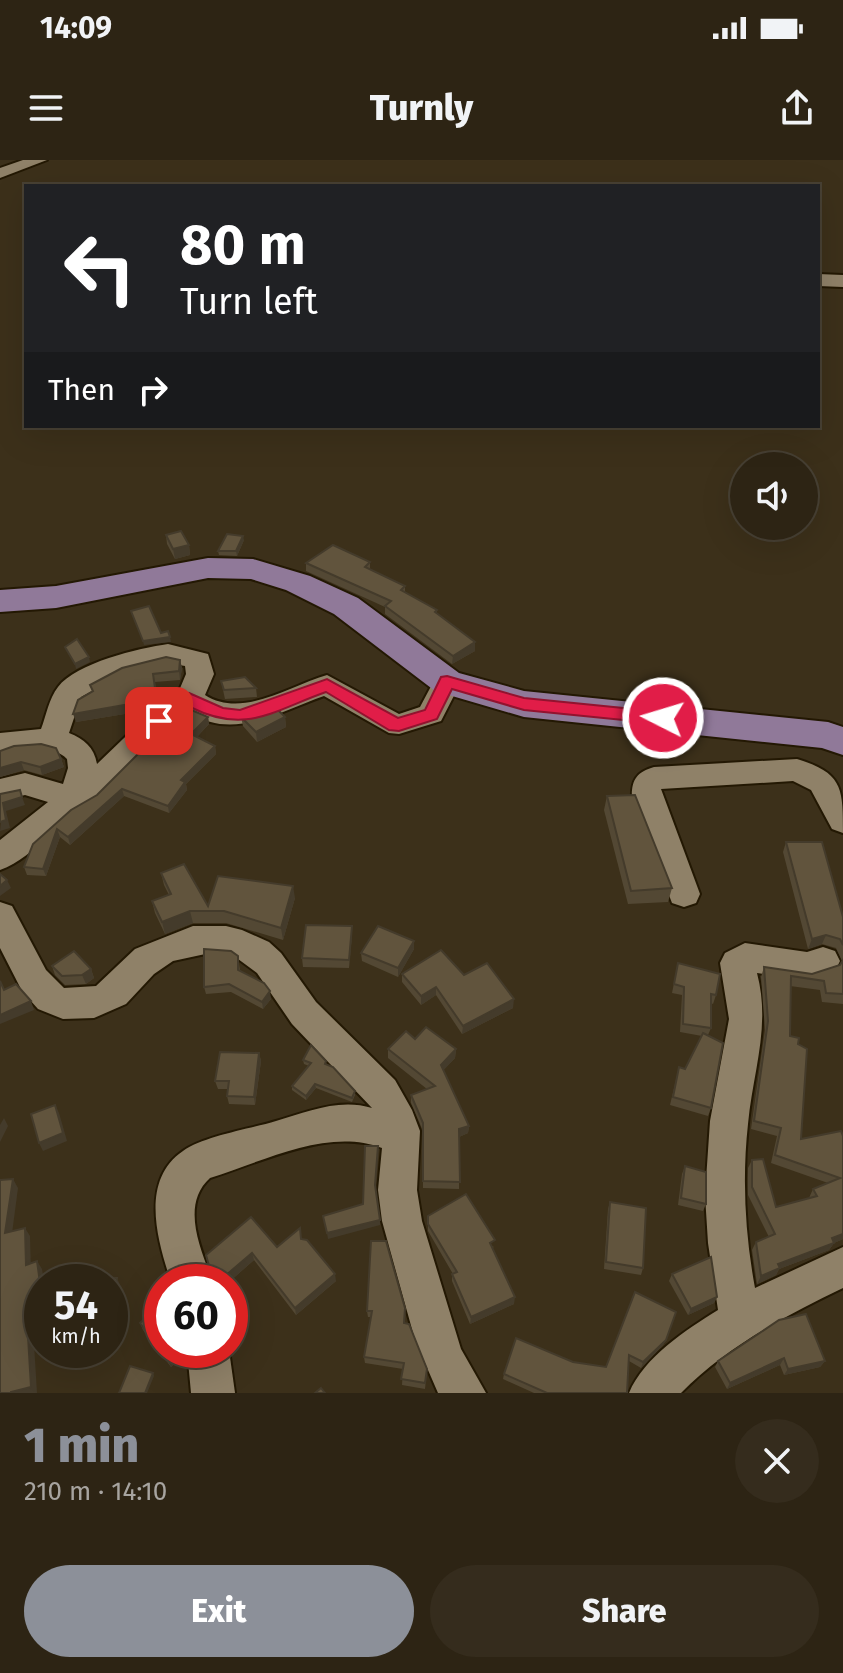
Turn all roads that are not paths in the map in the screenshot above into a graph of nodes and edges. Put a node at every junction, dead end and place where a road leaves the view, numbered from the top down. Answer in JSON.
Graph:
{"nodes":[{"id":1,"x":39,"y":160,"type":"edge"},
{"id":2,"x":0,"y":173,"type":"edge"},
{"id":3,"x":820,"y":280,"type":"edge"},
{"id":4,"x":843,"y":281,"type":"edge"},
{"id":5,"x":0,"y":601,"type":"edge"},
{"id":6,"x":447,"y":682,"type":"junction"},
{"id":7,"x":189,"y":699,"type":"junction"},
{"id":8,"x":52,"y":739,"type":"junction"},
{"id":9,"x":843,"y":742,"type":"edge"},
{"id":10,"x":0,"y":744,"type":"edge"},
{"id":11,"x":0,"y":790,"type":"edge"},
{"id":12,"x":71,"y":798,"type":"junction"},
{"id":13,"x":843,"y":821,"type":"edge"},
{"id":14,"x":0,"y":857,"type":"edge"},
{"id":15,"x":684,"y":894,"type":"dead end"},
{"id":16,"x":0,"y":916,"type":"edge"},
{"id":17,"x":823,"y":961,"type":"dead end"},
{"id":18,"x":401,"y":1137,"type":"junction"},
{"id":19,"x":186,"y":1264,"type":"edge"},
{"id":20,"x":843,"y":1267,"type":"edge"},
{"id":21,"x":740,"y":1316,"type":"junction"},
{"id":22,"x":210,"y":1368,"type":"edge"},
{"id":23,"x":213,"y":1393,"type":"edge"},
{"id":24,"x":464,"y":1393,"type":"edge"},
{"id":25,"x":651,"y":1393,"type":"edge"}],
"edges":[{"from":1,"to":2,"type":"street"},
{"from":3,"to":4,"type":"street"},
{"from":5,"to":6,"type":"main road"},
{"from":6,"to":7,"type":"street"},
{"from":6,"to":9,"type":"main road"},
{"from":7,"to":8,"type":"street"},
{"from":7,"to":12,"type":"street"},
{"from":8,"to":10,"type":"street"},
{"from":8,"to":12,"type":"street"},
{"from":11,"to":12,"type":"street"},
{"from":12,"to":14,"type":"street"},
{"from":13,"to":15,"type":"street"},
{"from":16,"to":18,"type":"street"},
{"from":17,"to":21,"type":"street"},
{"from":18,"to":19,"type":"street"},
{"from":18,"to":24,"type":"street"},
{"from":20,"to":21,"type":"street"},
{"from":21,"to":25,"type":"street"},
{"from":22,"to":23,"type":"street"}]}
